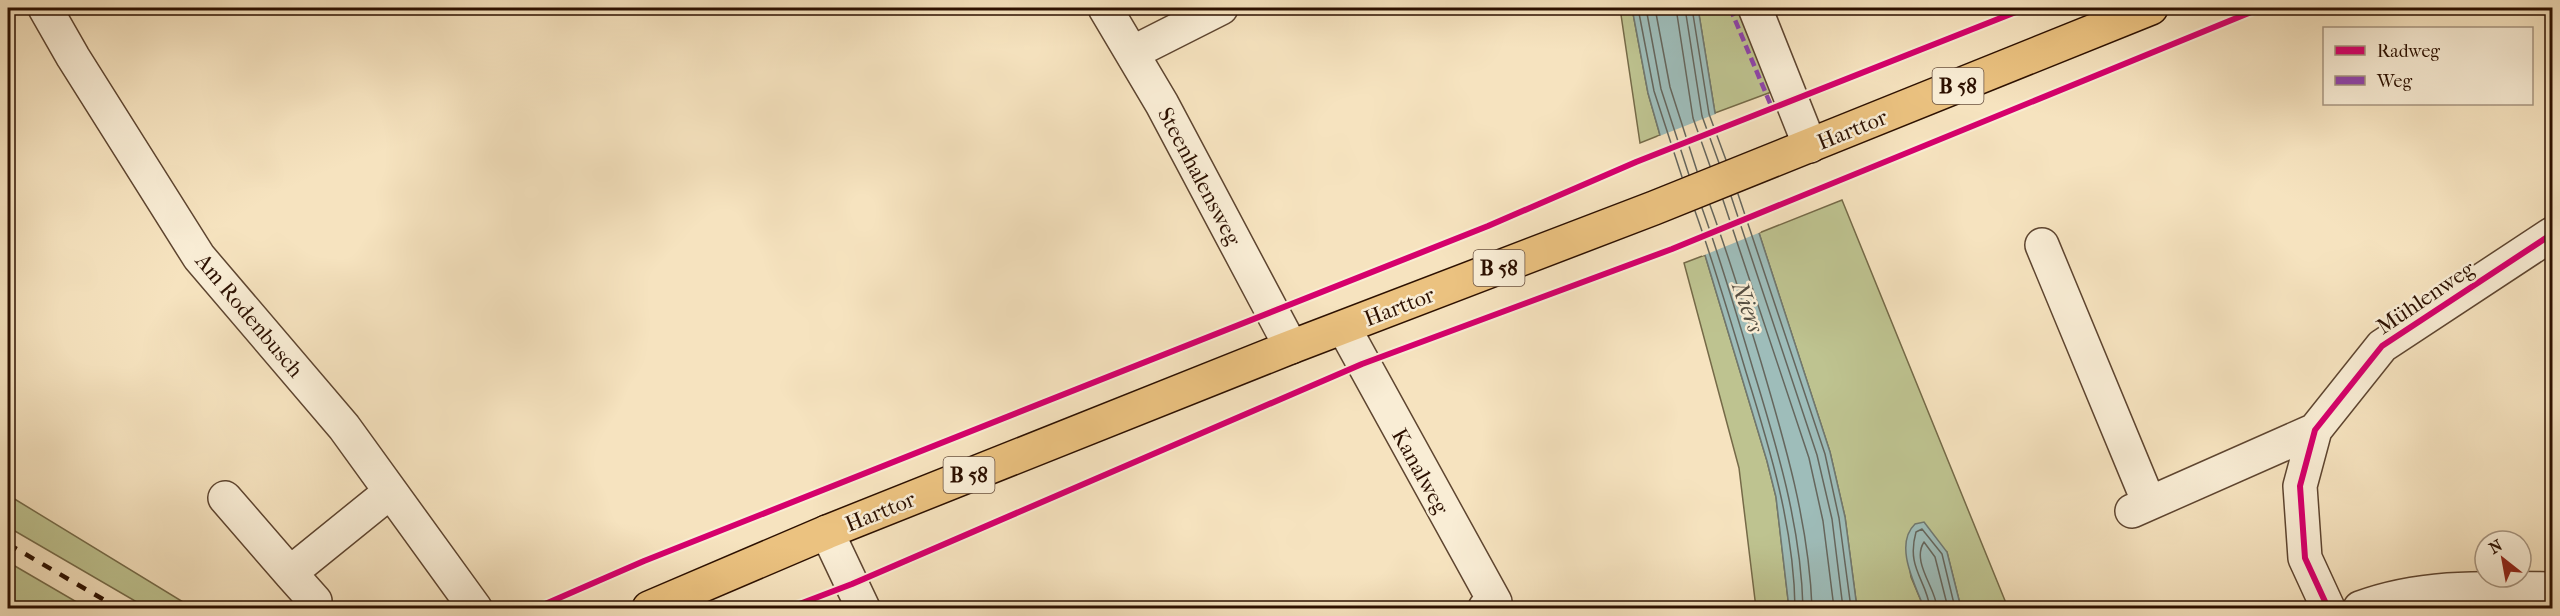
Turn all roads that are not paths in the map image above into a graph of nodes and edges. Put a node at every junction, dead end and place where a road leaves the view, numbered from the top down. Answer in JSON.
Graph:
{"nodes":[{"id":1,"x":45,"y":8,"type":"edge"},
{"id":2,"x":1105,"y":8,"type":"edge"},
{"id":3,"x":1221,"y":8,"type":"edge"},
{"id":4,"x":1755,"y":8,"type":"edge"},
{"id":5,"x":2151,"y":8,"type":"edge"},
{"id":6,"x":1132,"y":53,"type":"junction"},
{"id":7,"x":1810,"y":146,"type":"junction"},
{"id":8,"x":2553,"y":234,"type":"edge"},
{"id":9,"x":2042,"y":245,"type":"dead end"},
{"id":10,"x":1344,"y":328,"type":"junction"},
{"id":11,"x":1291,"y":347,"type":"junction"},
{"id":12,"x":2315,"y":430,"type":"junction"},
{"id":13,"x":390,"y":492,"type":"junction"},
{"id":14,"x":225,"y":498,"type":"dead end"},
{"id":15,"x":827,"y":532,"type":"junction"},
{"id":16,"x":290,"y":573,"type":"junction"},
{"id":17,"x":2553,"y":589,"type":"edge"},
{"id":18,"x":315,"y":601,"type":"dead end"},
{"id":19,"x":475,"y":609,"type":"edge"},
{"id":20,"x":649,"y":609,"type":"edge"},
{"id":21,"x":863,"y":609,"type":"edge"},
{"id":22,"x":1485,"y":609,"type":"edge"},
{"id":23,"x":2328,"y":609,"type":"edge"},
{"id":24,"x":2360,"y":609,"type":"edge"}],
"edges":[{"from":1,"to":13,"type":"street","name":"Am Rodenbusch"},
{"from":2,"to":6,"type":"street","name":"Steenhalensweg"},
{"from":3,"to":6,"type":"street"},
{"from":4,"to":7,"type":"street"},
{"from":5,"to":7,"type":"main road","name":"Harttor","number":"B 58"},
{"from":6,"to":11,"type":"street","name":"Steenhalensweg"},
{"from":7,"to":10,"type":"main road","name":"Harttor","number":"B 58"},
{"from":8,"to":12,"type":"street","name":"Mühlenweg"},
{"from":9,"to":12,"type":"street"},
{"from":10,"to":11,"type":"main road","name":"Harttor","number":"B 58"},
{"from":10,"to":22,"type":"street","name":"Kanalweg"},
{"from":11,"to":15,"type":"main road","name":"Harttor","number":"B 58"},
{"from":12,"to":23,"type":"street","name":"Mühlenweg"},
{"from":13,"to":16,"type":"street"},
{"from":13,"to":19,"type":"street","name":"Am Rodenbusch"},
{"from":14,"to":16,"type":"street"},
{"from":15,"to":20,"type":"main road","name":"Harttor","number":"B 58"},
{"from":15,"to":21,"type":"street"},
{"from":16,"to":18,"type":"street"},
{"from":17,"to":24,"type":"street"}]}
